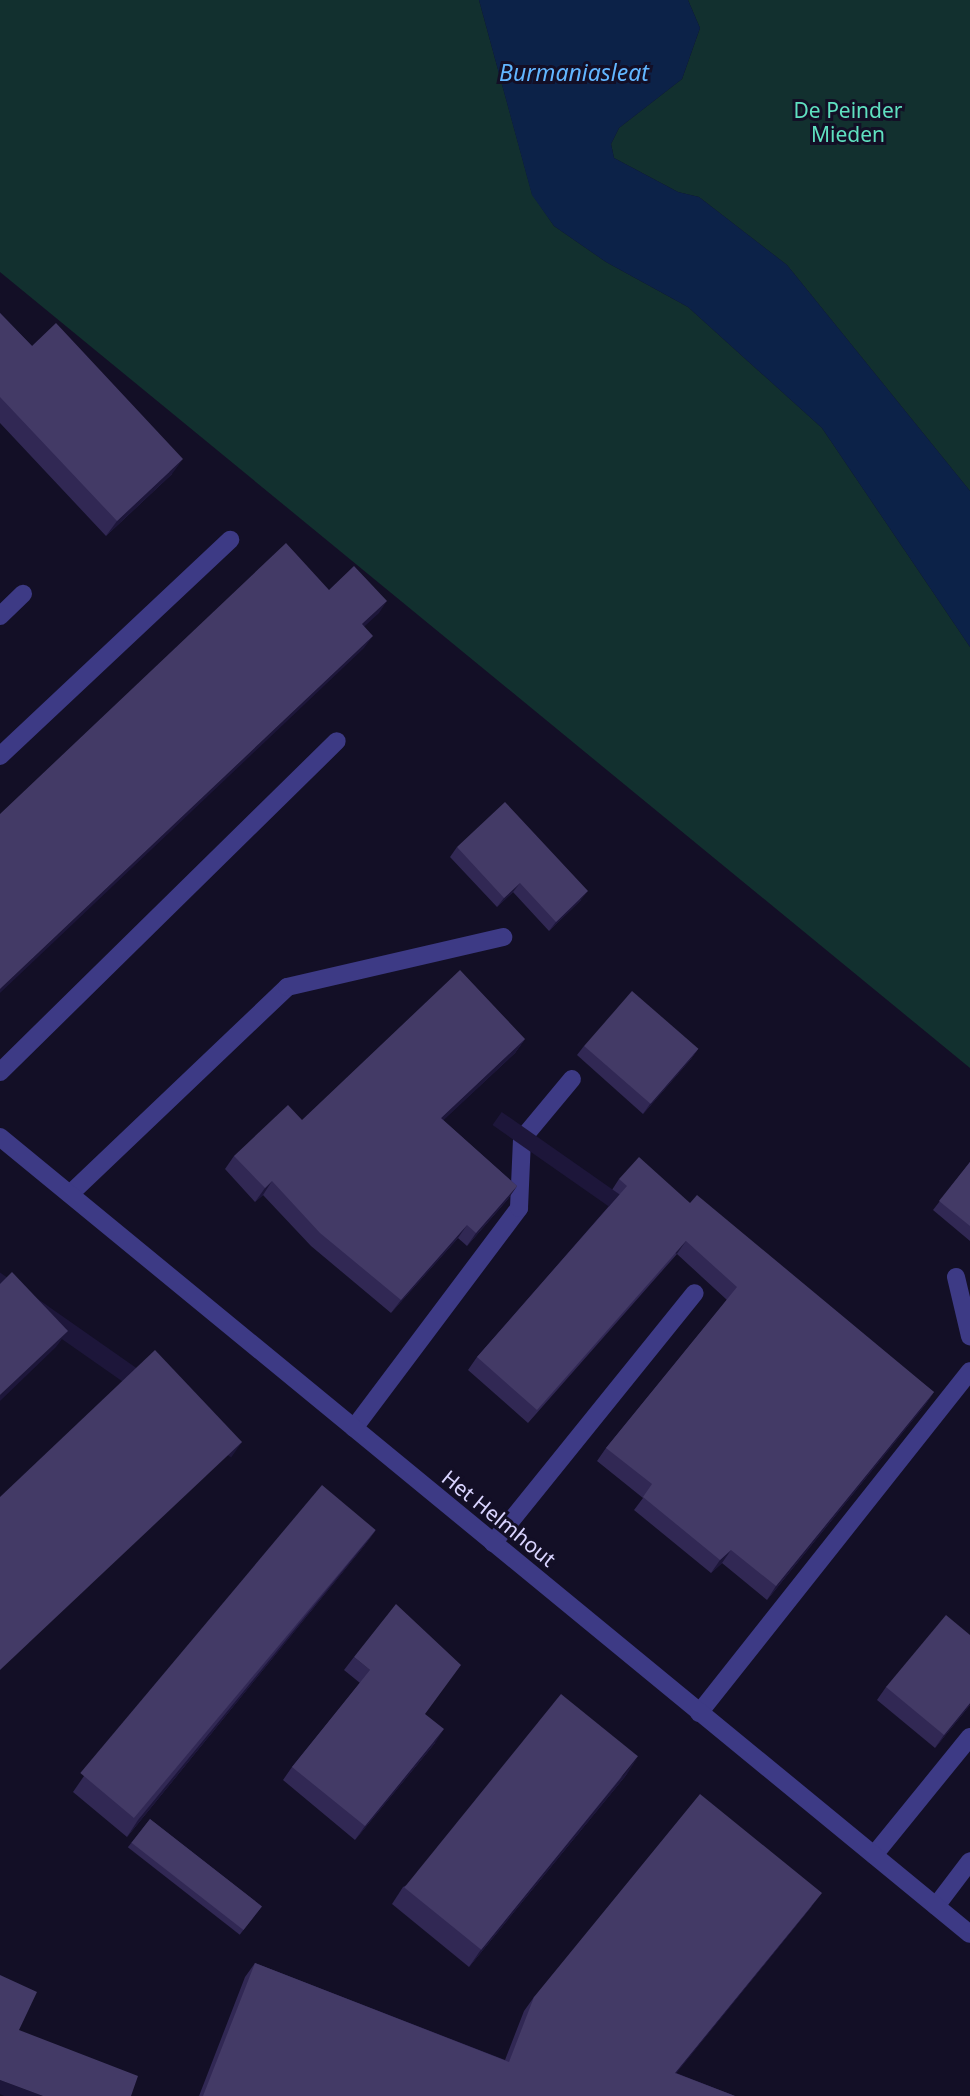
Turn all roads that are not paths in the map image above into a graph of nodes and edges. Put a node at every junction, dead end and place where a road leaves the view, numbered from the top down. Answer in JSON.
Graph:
{"nodes":[{"id":1,"x":230,"y":540,"type":"dead end"},
{"id":2,"x":23,"y":594,"type":"dead end"},
{"id":3,"x":0,"y":616,"type":"edge"},
{"id":4,"x":337,"y":741,"type":"dead end"},
{"id":5,"x":0,"y":756,"type":"edge"},
{"id":6,"x":503,"y":937,"type":"dead end"},
{"id":7,"x":0,"y":1072,"type":"edge"},
{"id":8,"x":572,"y":1079,"type":"dead end"},
{"id":9,"x":0,"y":1136,"type":"edge"},
{"id":10,"x":70,"y":1194,"type":"junction"},
{"id":11,"x":956,"y":1277,"type":"dead end"},
{"id":12,"x":695,"y":1293,"type":"dead end"},
{"id":13,"x":970,"y":1336,"type":"edge"},
{"id":14,"x":970,"y":1371,"type":"edge"},
{"id":15,"x":354,"y":1428,"type":"junction"},
{"id":16,"x":493,"y":1543,"type":"junction"},
{"id":17,"x":699,"y":1713,"type":"junction"},
{"id":18,"x":970,"y":1737,"type":"edge"},
{"id":19,"x":874,"y":1855,"type":"junction"},
{"id":20,"x":970,"y":1861,"type":"edge"},
{"id":21,"x":936,"y":1906,"type":"junction"},
{"id":22,"x":970,"y":1934,"type":"edge"}],
"edges":[{"from":1,"to":5,"type":"street"},
{"from":2,"to":3,"type":"street"},
{"from":4,"to":7,"type":"street"},
{"from":6,"to":10,"type":"street"},
{"from":8,"to":15,"type":"street"},
{"from":9,"to":10,"type":"street","name":"Het Helmhout"},
{"from":10,"to":15,"type":"street","name":"Het Helmhout"},
{"from":11,"to":13,"type":"street"},
{"from":12,"to":16,"type":"street"},
{"from":14,"to":17,"type":"street"},
{"from":15,"to":16,"type":"street","name":"Het Helmhout"},
{"from":16,"to":17,"type":"street","name":"Het Helmhout"},
{"from":17,"to":19,"type":"street","name":"Het Helmhout"},
{"from":18,"to":19,"type":"street"},
{"from":19,"to":21,"type":"street","name":"Het Helmhout"},
{"from":20,"to":21,"type":"street"},
{"from":21,"to":22,"type":"street","name":"Het Helmhout"}]}
